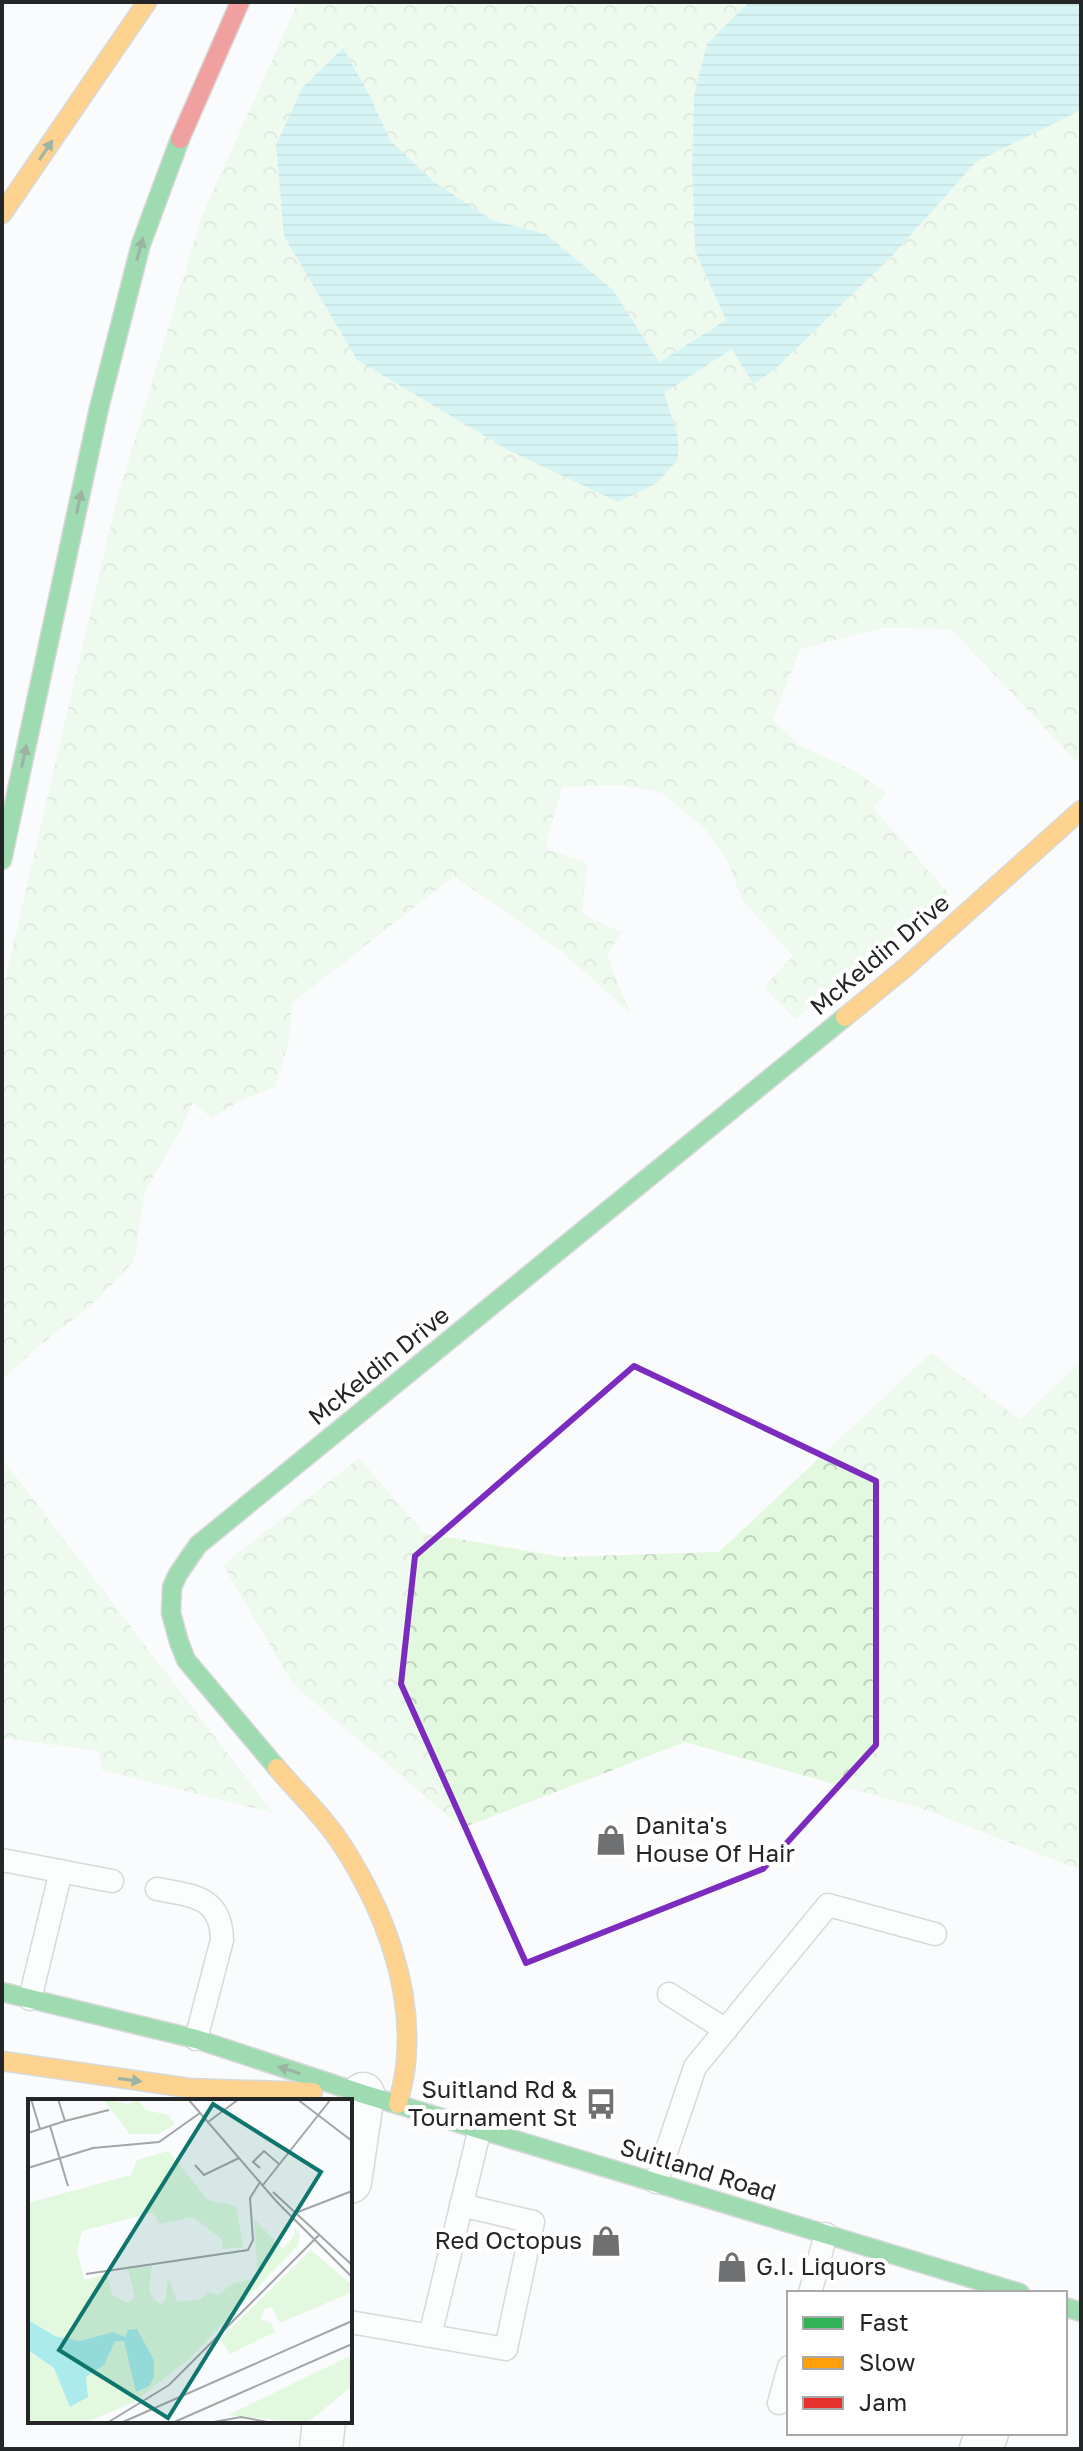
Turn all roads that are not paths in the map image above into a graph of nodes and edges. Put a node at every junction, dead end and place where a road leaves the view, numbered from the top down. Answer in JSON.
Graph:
{"nodes":[{"id":1,"x":147,"y":2,"type":"edge"},
{"id":2,"x":240,"y":2,"type":"edge"},
{"id":3,"x":2,"y":214,"type":"edge"},
{"id":4,"x":1081,"y":810,"type":"edge"},
{"id":5,"x":2,"y":860,"type":"edge"},
{"id":6,"x":2,"y":1860,"type":"edge"},
{"id":7,"x":61,"y":1871,"type":"junction"},
{"id":8,"x":112,"y":1881,"type":"dead end"},
{"id":9,"x":157,"y":1889,"type":"dead end"},
{"id":10,"x":935,"y":1934,"type":"dead end"},
{"id":11,"x":2,"y":1992,"type":"edge"},
{"id":12,"x":669,"y":1994,"type":"dead end"},
{"id":13,"x":30,"y":1999,"type":"junction"},
{"id":14,"x":726,"y":2030,"type":"junction"},
{"id":15,"x":196,"y":2039,"type":"junction"},
{"id":16,"x":2,"y":2061,"type":"edge"},
{"id":17,"x":380,"y":2099,"type":"junction"},
{"id":18,"x":480,"y":2128,"type":"junction"},
{"id":19,"x":352,"y":2176,"type":"edge"},
{"id":20,"x":656,"y":2182,"type":"junction"},
{"id":21,"x":461,"y":2205,"type":"junction"},
{"id":22,"x":826,"y":2234,"type":"junction"},
{"id":23,"x":811,"y":2291,"type":"edge"},
{"id":24,"x":1013,"y":2291,"type":"edge"},
{"id":25,"x":352,"y":2322,"type":"edge"},
{"id":26,"x":430,"y":2336,"type":"junction"},
{"id":27,"x":787,"y":2374,"type":"edge"},
{"id":28,"x":779,"y":2403,"type":"dead end"},
{"id":29,"x":324,"y":2423,"type":"edge"},
{"id":30,"x":321,"y":2449,"type":"edge"}],
"edges":[{"from":3,"to":1,"type":"main road","one_way":true},
{"from":5,"to":2,"type":"main road","one_way":true},
{"from":4,"to":17,"type":"main road","name":"McKeldin Drive"},
{"from":6,"to":7,"type":"lane"},
{"from":7,"to":8,"type":"lane"},
{"from":7,"to":13,"type":"lane"},
{"from":9,"to":15,"type":"lane"},
{"from":10,"to":14,"type":"lane"},
{"from":11,"to":13,"type":"main road","name":"Suitland Road"},
{"from":12,"to":14,"type":"lane"},
{"from":13,"to":15,"type":"main road","name":"Suitland Road"},
{"from":14,"to":20,"type":"lane"},
{"from":17,"to":15,"type":"main road","name":"Suitland Road","one_way":true},
{"from":16,"to":17,"type":"main road","name":"Suitland Road","one_way":true},
{"from":17,"to":18,"type":"main road","name":"Suitland Road"},
{"from":17,"to":19,"type":"street"},
{"from":18,"to":20,"type":"main road","name":"Suitland Road"},
{"from":18,"to":21,"type":"lane"},
{"from":20,"to":22,"type":"main road","name":"Suitland Road"},
{"from":21,"to":26,"type":"lane"},
{"from":21,"to":26,"type":"lane"},
{"from":22,"to":23,"type":"lane"},
{"from":22,"to":24,"type":"main road","name":"Suitland Road"},
{"from":25,"to":26,"type":"lane"},
{"from":27,"to":28,"type":"lane"},
{"from":29,"to":30,"type":"street"}]}
